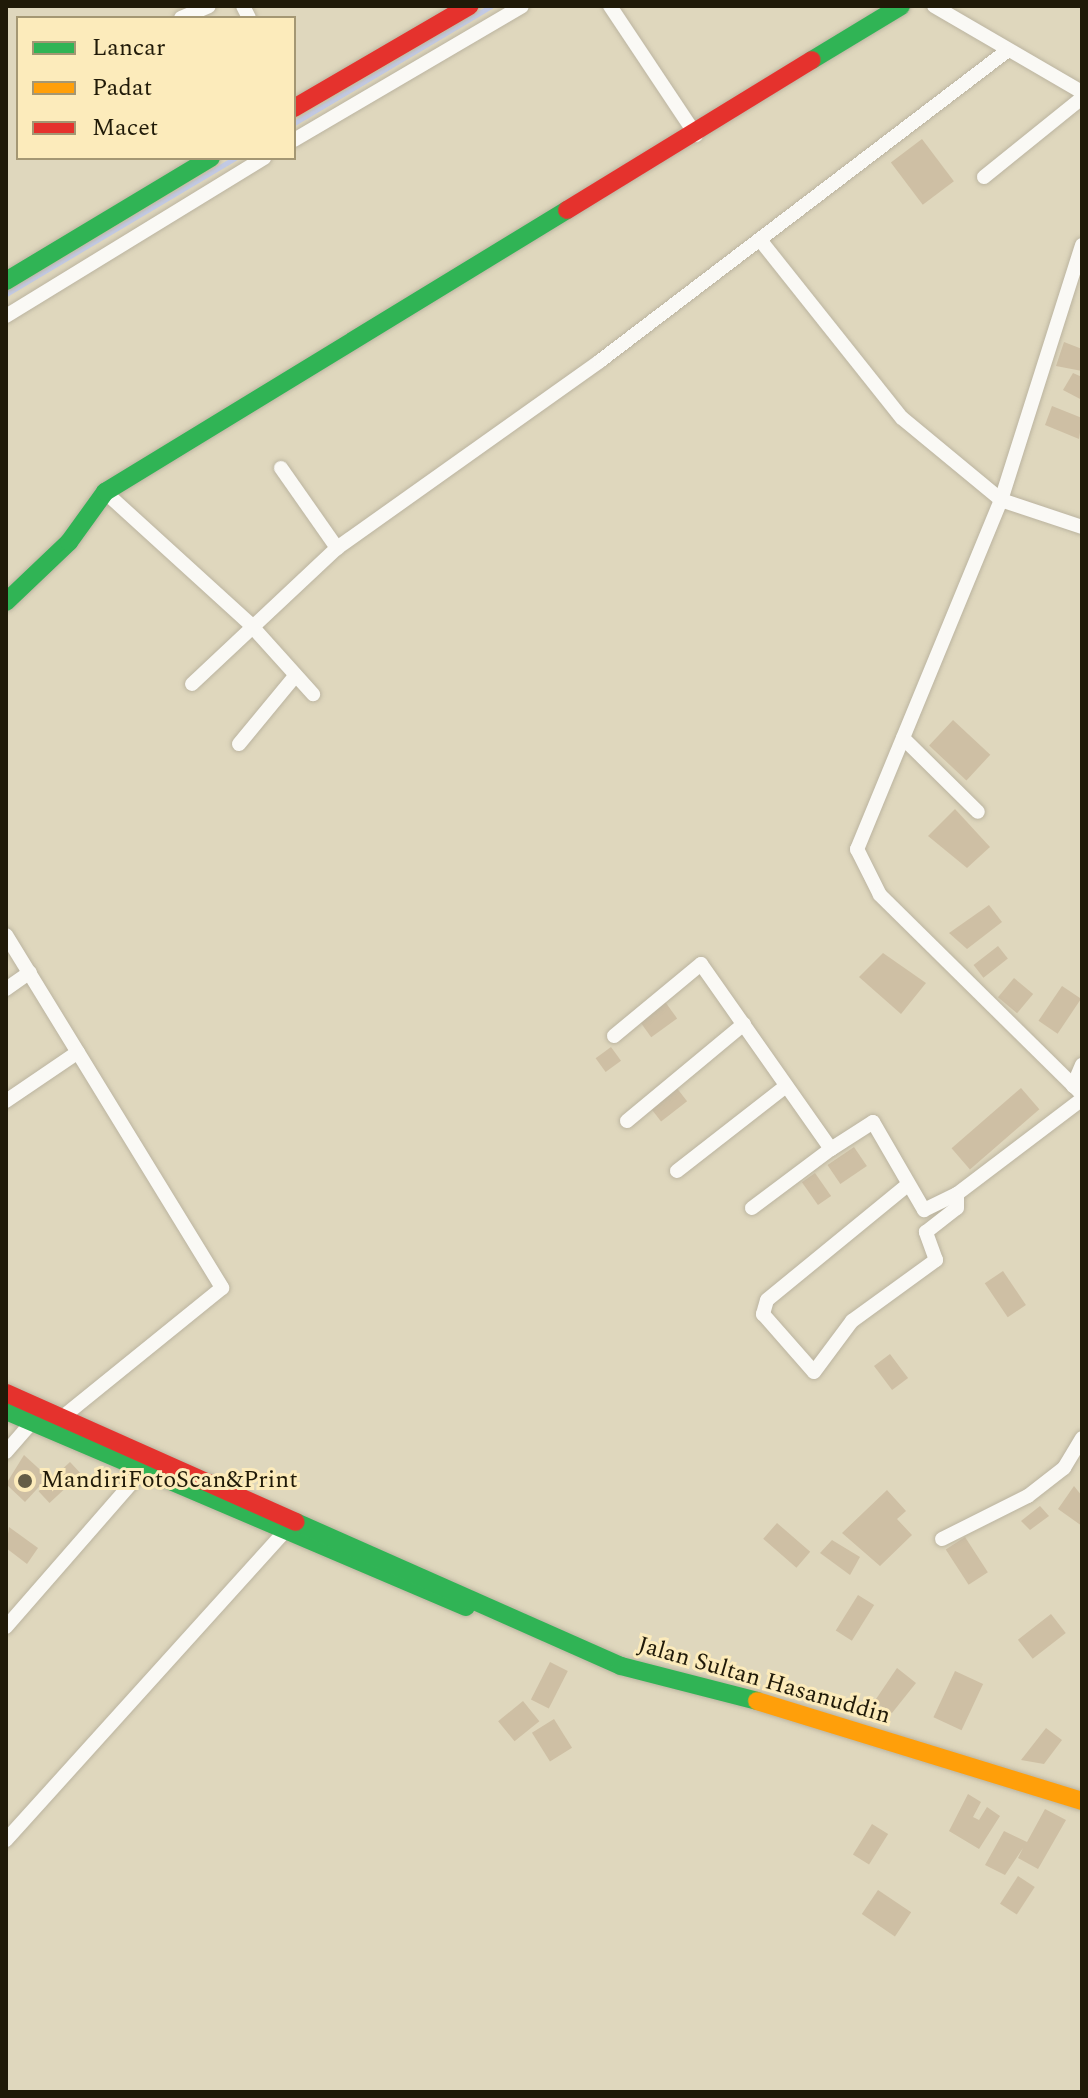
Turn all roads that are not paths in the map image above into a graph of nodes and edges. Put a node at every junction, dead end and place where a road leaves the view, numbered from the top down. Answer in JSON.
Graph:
{"nodes":[{"id":1,"x":209,"y":6,"type":"edge"},
{"id":2,"x":469,"y":6,"type":"edge"},
{"id":3,"x":522,"y":6,"type":"edge"},
{"id":4,"x":610,"y":6,"type":"edge"},
{"id":5,"x":901,"y":6,"type":"edge"},
{"id":6,"x":934,"y":6,"type":"edge"},
{"id":7,"x":186,"y":16,"type":"edge"},
{"id":8,"x":1007,"y":51,"type":"junction"},
{"id":9,"x":1082,"y":95,"type":"edge"},
{"id":10,"x":296,"y":104,"type":"edge"},
{"id":11,"x":696,"y":135,"type":"junction"},
{"id":12,"x":296,"y":139,"type":"edge"},
{"id":13,"x":208,"y":160,"type":"edge"},
{"id":14,"x":261,"y":160,"type":"edge"},
{"id":15,"x":984,"y":177,"type":"dead end"},
{"id":16,"x":761,"y":241,"type":"junction"},
{"id":17,"x":1082,"y":245,"type":"edge"},
{"id":18,"x":6,"y":281,"type":"edge"},
{"id":19,"x":6,"y":316,"type":"edge"},
{"id":20,"x":281,"y":468,"type":"dead end"},
{"id":21,"x":105,"y":492,"type":"junction"},
{"id":22,"x":1001,"y":500,"type":"junction"},
{"id":23,"x":1082,"y":527,"type":"edge"},
{"id":24,"x":337,"y":548,"type":"junction"},
{"id":25,"x":6,"y":602,"type":"edge"},
{"id":26,"x":249,"y":623,"type":"junction"},
{"id":27,"x":295,"y":676,"type":"junction"},
{"id":28,"x":192,"y":684,"type":"dead end"},
{"id":29,"x":313,"y":694,"type":"dead end"},
{"id":30,"x":903,"y":738,"type":"junction"},
{"id":31,"x":239,"y":744,"type":"dead end"},
{"id":32,"x":978,"y":812,"type":"dead end"},
{"id":33,"x":6,"y":935,"type":"edge"},
{"id":34,"x":30,"y":972,"type":"junction"},
{"id":35,"x":6,"y":989,"type":"edge"},
{"id":36,"x":744,"y":1024,"type":"junction"},
{"id":37,"x":614,"y":1036,"type":"dead end"},
{"id":38,"x":78,"y":1052,"type":"junction"},
{"id":39,"x":1082,"y":1065,"type":"edge"},
{"id":40,"x":785,"y":1087,"type":"junction"},
{"id":41,"x":1079,"y":1093,"type":"edge"},
{"id":42,"x":6,"y":1101,"type":"edge"},
{"id":43,"x":627,"y":1121,"type":"dead end"},
{"id":44,"x":831,"y":1149,"type":"junction"},
{"id":45,"x":677,"y":1171,"type":"dead end"},
{"id":46,"x":905,"y":1187,"type":"junction"},
{"id":47,"x":957,"y":1194,"type":"junction"},
{"id":48,"x":752,"y":1208,"type":"dead end"},
{"id":49,"x":6,"y":1393,"type":"edge"},
{"id":50,"x":6,"y":1411,"type":"edge"},
{"id":51,"x":32,"y":1422,"type":"junction"},
{"id":52,"x":56,"y":1423,"type":"junction"},
{"id":53,"x":1082,"y":1438,"type":"edge"},
{"id":54,"x":6,"y":1452,"type":"edge"},
{"id":55,"x":144,"y":1469,"type":"junction"},
{"id":56,"x":292,"y":1524,"type":"junction"},
{"id":57,"x":942,"y":1539,"type":"dead end"},
{"id":58,"x":6,"y":1627,"type":"edge"},
{"id":59,"x":563,"y":1642,"type":"junction"},
{"id":60,"x":1082,"y":1801,"type":"edge"},
{"id":61,"x":6,"y":1840,"type":"edge"}],
"edges":[{"from":1,"to":7,"type":"street"},
{"from":2,"to":10,"type":"main road"},
{"from":3,"to":12,"type":"street"},
{"from":4,"to":11,"type":"street"},
{"from":5,"to":11,"type":"main road"},
{"from":6,"to":8,"type":"street"},
{"from":8,"to":9,"type":"street"},
{"from":8,"to":16,"type":"street"},
{"from":9,"to":15,"type":"street"},
{"from":11,"to":21,"type":"main road"},
{"from":13,"to":18,"type":"main road"},
{"from":14,"to":19,"type":"street"},
{"from":16,"to":22,"type":"street"},
{"from":16,"to":24,"type":"street"},
{"from":17,"to":22,"type":"street"},
{"from":20,"to":24,"type":"street"},
{"from":21,"to":25,"type":"main road"},
{"from":21,"to":26,"type":"street"},
{"from":22,"to":23,"type":"street"},
{"from":22,"to":30,"type":"street"},
{"from":24,"to":26,"type":"street"},
{"from":26,"to":27,"type":"street"},
{"from":26,"to":28,"type":"street"},
{"from":27,"to":29,"type":"street"},
{"from":27,"to":31,"type":"street"},
{"from":30,"to":32,"type":"street"},
{"from":30,"to":41,"type":"street"},
{"from":33,"to":34,"type":"street"},
{"from":34,"to":35,"type":"street"},
{"from":34,"to":38,"type":"street"},
{"from":36,"to":37,"type":"street"},
{"from":36,"to":40,"type":"street"},
{"from":36,"to":43,"type":"street"},
{"from":38,"to":42,"type":"street"},
{"from":38,"to":52,"type":"street"},
{"from":39,"to":41,"type":"street"},
{"from":40,"to":44,"type":"street"},
{"from":40,"to":45,"type":"street"},
{"from":41,"to":47,"type":"street"},
{"from":44,"to":46,"type":"street"},
{"from":44,"to":48,"type":"street"},
{"from":46,"to":47,"type":"street"},
{"from":46,"to":47,"type":"street"},
{"from":49,"to":52,"type":"main road"},
{"from":50,"to":51,"type":"main road"},
{"from":51,"to":52,"type":"main road"},
{"from":51,"to":54,"type":"street"},
{"from":52,"to":55,"type":"main road"},
{"from":52,"to":56,"type":"main road"},
{"from":53,"to":57,"type":"street"},
{"from":55,"to":56,"type":"main road"},
{"from":55,"to":58,"type":"street"},
{"from":56,"to":59,"type":"main road"},
{"from":56,"to":59,"type":"main road","name":"Jalan Sultan Hasanuddin"},
{"from":56,"to":61,"type":"street"},
{"from":59,"to":60,"type":"main road","name":"Jalan Sultan Hasanuddin"}]}
